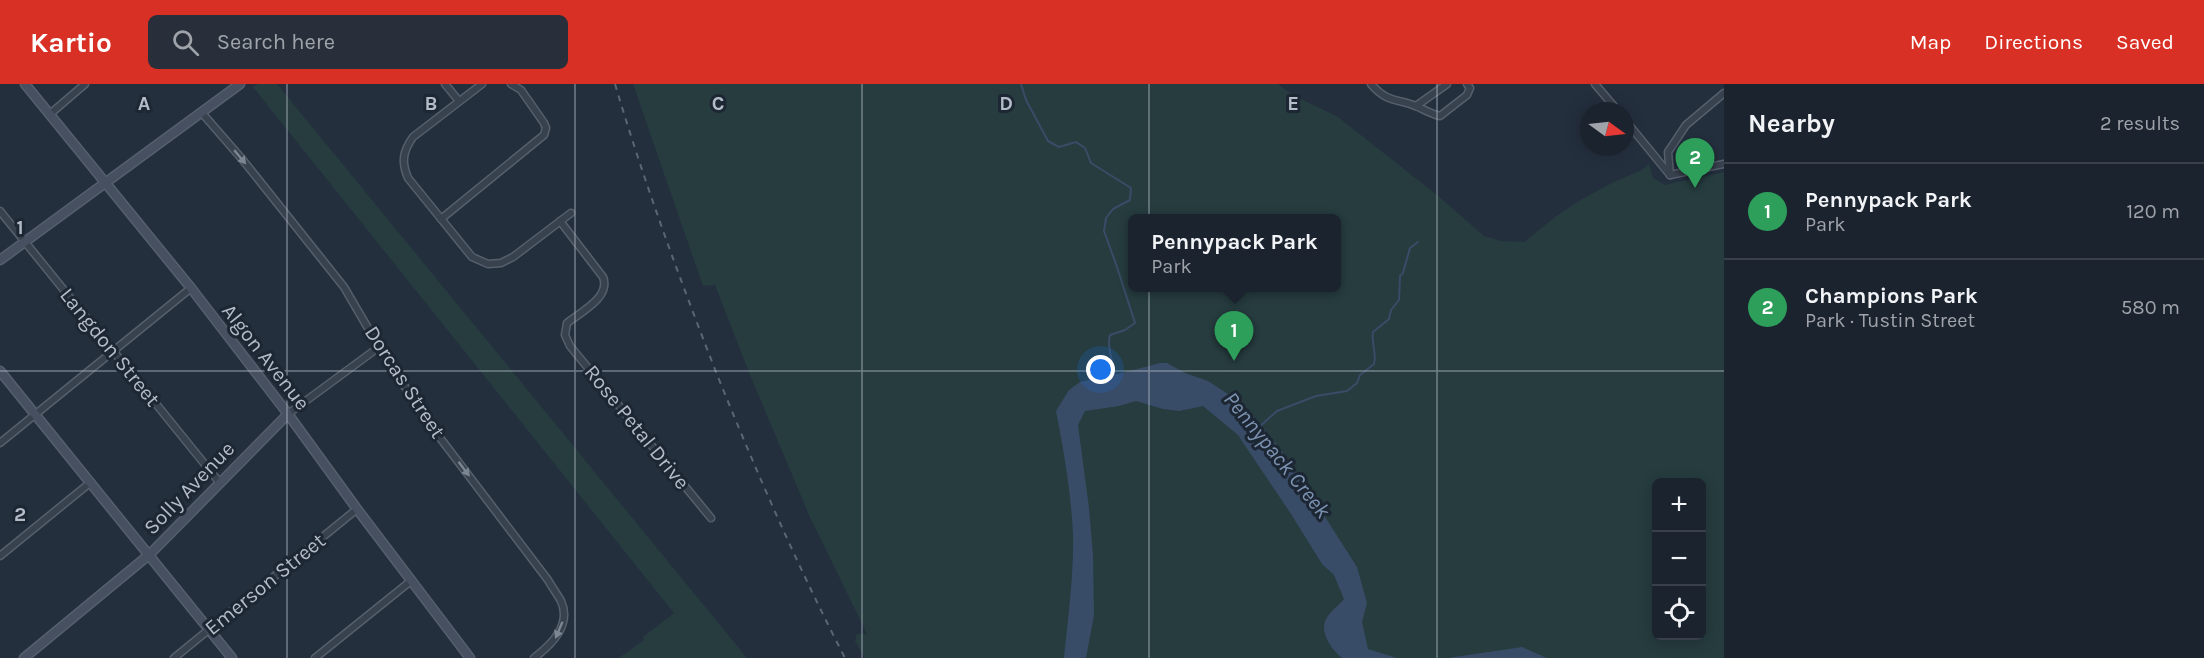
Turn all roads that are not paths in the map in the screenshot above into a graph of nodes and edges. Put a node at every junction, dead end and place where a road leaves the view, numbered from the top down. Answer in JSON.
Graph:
{"nodes":[{"id":1,"x":25,"y":84,"type":"edge"},
{"id":2,"x":85,"y":84,"type":"edge"},
{"id":3,"x":240,"y":84,"type":"edge"},
{"id":4,"x":445,"y":84,"type":"edge"},
{"id":5,"x":482,"y":84,"type":"edge"},
{"id":6,"x":511,"y":84,"type":"edge"},
{"id":7,"x":1371,"y":84,"type":"edge"},
{"id":8,"x":1447,"y":84,"type":"edge"},
{"id":9,"x":1467,"y":84,"type":"edge"},
{"id":10,"x":1598,"y":85,"type":"edge"},
{"id":11,"x":1724,"y":93,"type":"edge"},
{"id":12,"x":459,"y":101,"type":"junction"},
{"id":13,"x":1611,"y":102,"type":"edge"},
{"id":14,"x":1416,"y":106,"type":"junction"},
{"id":15,"x":202,"y":113,"type":"junction"},
{"id":16,"x":50,"y":114,"type":"junction"},
{"id":17,"x":1634,"y":131,"type":"edge"},
{"id":18,"x":1724,"y":164,"type":"edge"},
{"id":19,"x":1670,"y":175,"type":"junction"},
{"id":20,"x":106,"y":184,"type":"junction"},
{"id":21,"x":0,"y":211,"type":"edge"},
{"id":22,"x":571,"y":213,"type":"dead end"},
{"id":23,"x":441,"y":219,"type":"junction"},
{"id":24,"x":560,"y":221,"type":"junction"},
{"id":25,"x":25,"y":242,"type":"junction"},
{"id":26,"x":0,"y":260,"type":"edge"},
{"id":27,"x":191,"y":288,"type":"junction"},
{"id":28,"x":379,"y":346,"type":"junction"},
{"id":29,"x":113,"y":351,"type":"junction"},
{"id":30,"x":0,"y":371,"type":"edge"},
{"id":31,"x":36,"y":414,"type":"junction"},
{"id":32,"x":288,"y":414,"type":"junction"},
{"id":33,"x":0,"y":442,"type":"edge"},
{"id":34,"x":91,"y":482,"type":"junction"},
{"id":35,"x":220,"y":483,"type":"junction"},
{"id":36,"x":357,"y":510,"type":"junction"},
{"id":37,"x":711,"y":518,"type":"dead end"},
{"id":38,"x":150,"y":554,"type":"junction"},
{"id":39,"x":0,"y":556,"type":"edge"},
{"id":40,"x":412,"y":580,"type":"junction"},
{"id":41,"x":209,"y":630,"type":"junction"},
{"id":42,"x":24,"y":657,"type":"edge"},
{"id":43,"x":174,"y":658,"type":"edge"},
{"id":44,"x":232,"y":658,"type":"edge"},
{"id":45,"x":315,"y":658,"type":"edge"},
{"id":46,"x":470,"y":658,"type":"edge"},
{"id":47,"x":534,"y":658,"type":"edge"}],
"edges":[{"from":1,"to":16,"type":"street","name":"Algon Avenue"},
{"from":2,"to":16,"type":"street"},
{"from":3,"to":15,"type":"street"},
{"from":4,"to":12,"type":"street"},
{"from":5,"to":12,"type":"street"},
{"from":6,"to":23,"type":"street"},
{"from":7,"to":14,"type":"street"},
{"from":8,"to":14,"type":"street"},
{"from":9,"to":14,"type":"street"},
{"from":10,"to":13,"type":"street"},
{"from":11,"to":19,"type":"street"},
{"from":12,"to":23,"type":"street"},
{"from":15,"to":20,"type":"street"},
{"from":15,"to":28,"type":"street","name":"Dorcas Street","one_way":true},
{"from":16,"to":20,"type":"street","name":"Algon Avenue"},
{"from":17,"to":19,"type":"street"},
{"from":18,"to":19,"type":"street"},
{"from":20,"to":25,"type":"street"},
{"from":20,"to":27,"type":"street","name":"Algon Avenue"},
{"from":21,"to":25,"type":"street","name":"Langdon Street"},
{"from":22,"to":24,"type":"street"},
{"from":23,"to":24,"type":"street"},
{"from":24,"to":37,"type":"street","name":"Rose Petal Drive"},
{"from":25,"to":26,"type":"street"},
{"from":25,"to":29,"type":"street","name":"Langdon Street"},
{"from":27,"to":29,"type":"street"},
{"from":27,"to":32,"type":"street","name":"Algon Avenue"},
{"from":28,"to":32,"type":"street","name":"Solly Avenue"},
{"from":28,"to":47,"type":"street","name":"Dorcas Street","one_way":true},
{"from":29,"to":31,"type":"street"},
{"from":29,"to":35,"type":"street","name":"Langdon Street"},
{"from":30,"to":31,"type":"street"},
{"from":31,"to":33,"type":"street"},
{"from":31,"to":34,"type":"street"},
{"from":32,"to":35,"type":"street","name":"Solly Avenue"},
{"from":32,"to":36,"type":"street","name":"Algon Avenue"},
{"from":34,"to":38,"type":"street"},
{"from":34,"to":39,"type":"street"},
{"from":35,"to":38,"type":"street","name":"Solly Avenue"},
{"from":36,"to":40,"type":"street","name":"Algon Avenue"},
{"from":36,"to":41,"type":"street","name":"Emerson Street"},
{"from":38,"to":41,"type":"street"},
{"from":38,"to":42,"type":"street","name":"Solly Avenue"},
{"from":40,"to":45,"type":"street"},
{"from":40,"to":46,"type":"street","name":"Algon Avenue"},
{"from":41,"to":43,"type":"street","name":"Emerson Street"},
{"from":41,"to":44,"type":"street"}]}
